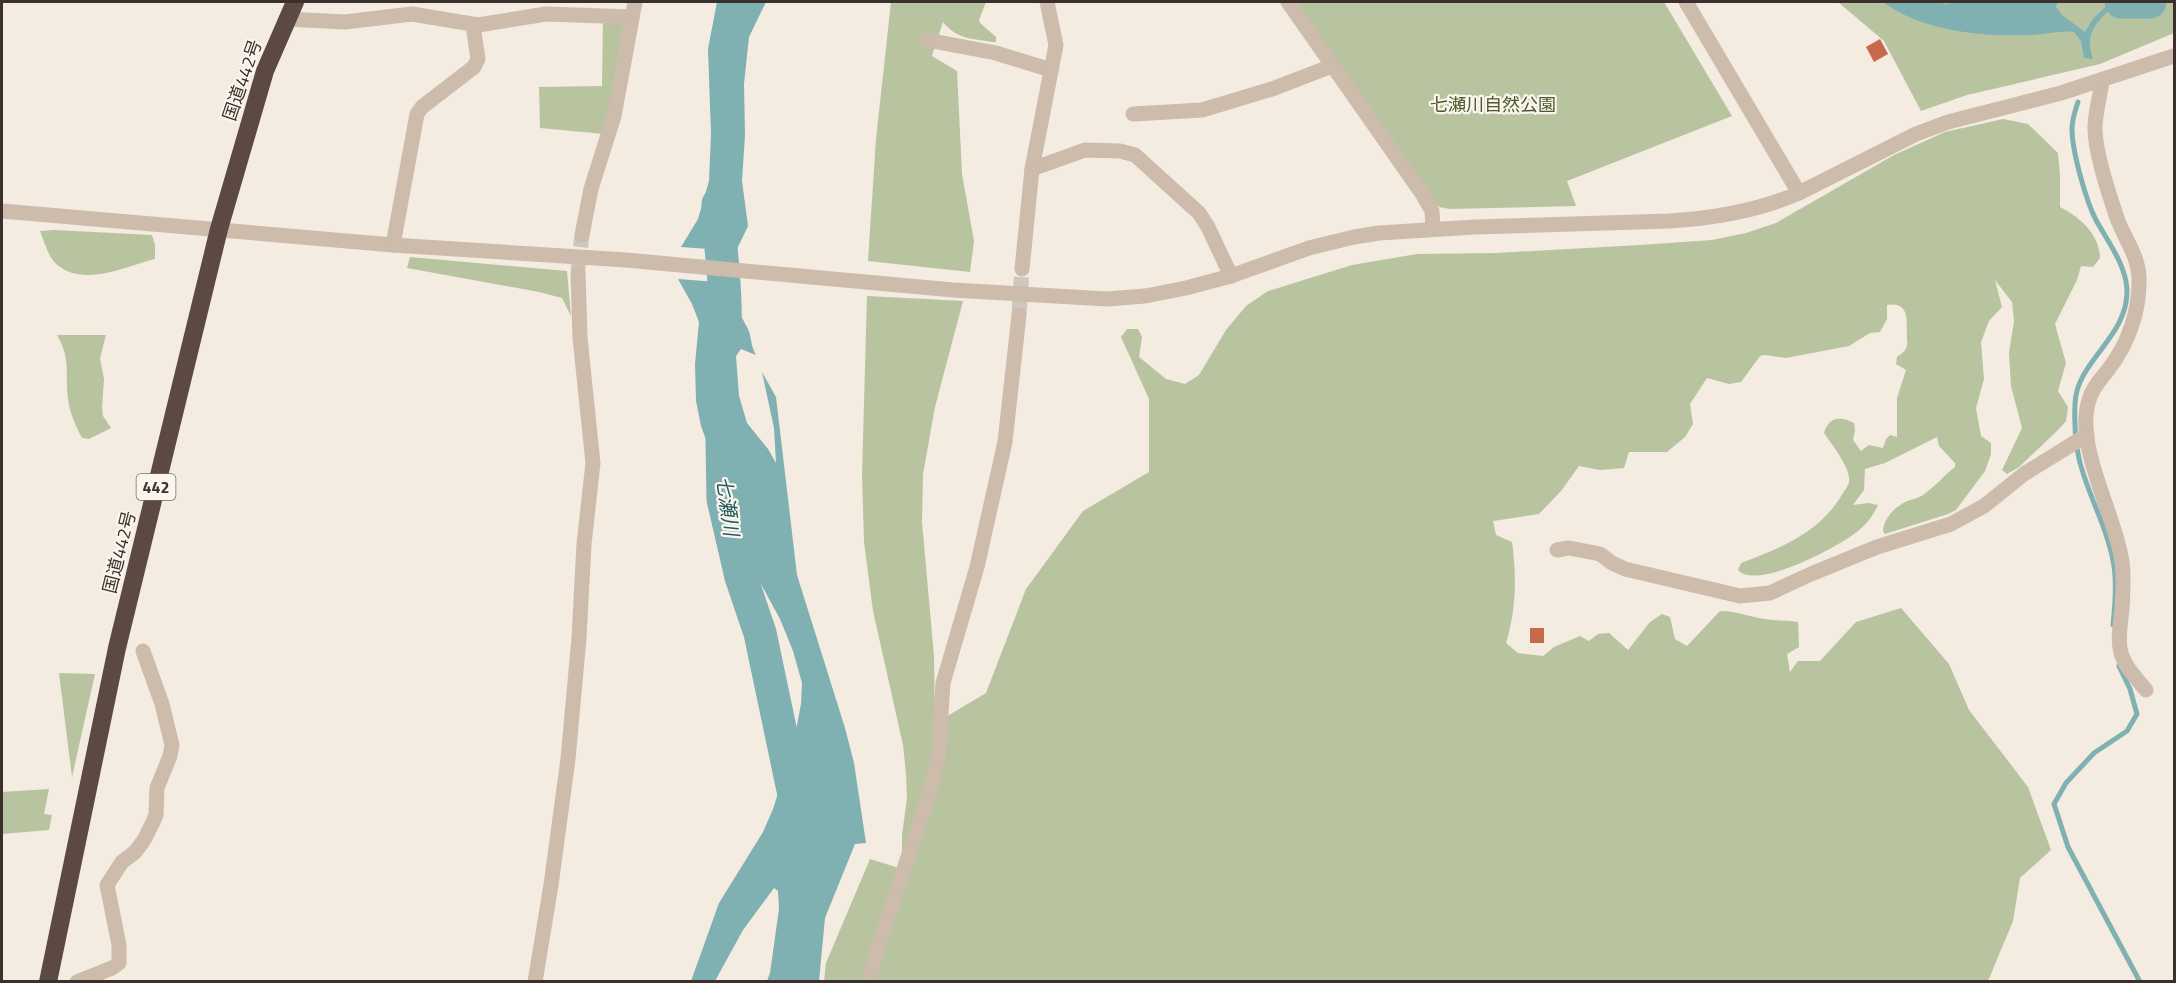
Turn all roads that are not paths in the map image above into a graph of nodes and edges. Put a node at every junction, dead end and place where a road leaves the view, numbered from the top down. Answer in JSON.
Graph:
{"nodes":[{"id":1,"x":295,"y":2,"type":"edge"},
{"id":2,"x":1047,"y":2,"type":"edge"},
{"id":3,"x":1288,"y":2,"type":"edge"},
{"id":4,"x":1686,"y":2,"type":"edge"},
{"id":5,"x":634,"y":9,"type":"edge"},
{"id":6,"x":286,"y":19,"type":"junction"},
{"id":7,"x":473,"y":26,"type":"junction"},
{"id":8,"x":927,"y":40,"type":"dead end"},
{"id":9,"x":2175,"y":57,"type":"edge"},
{"id":10,"x":1332,"y":66,"type":"junction"},
{"id":11,"x":1051,"y":70,"type":"junction"},
{"id":12,"x":2102,"y":81,"type":"junction"},
{"id":13,"x":1133,"y":114,"type":"dead end"},
{"id":14,"x":1032,"y":169,"type":"junction"},
{"id":15,"x":1799,"y":193,"type":"junction"},
{"id":16,"x":2,"y":211,"type":"edge"},
{"id":17,"x":219,"y":229,"type":"junction"},
{"id":18,"x":1433,"y":229,"type":"junction"},
{"id":19,"x":582,"y":235,"type":"tunnel mouth"},
{"id":20,"x":393,"y":245,"type":"junction"},
{"id":21,"x":1022,"y":269,"type":"tunnel mouth"},
{"id":22,"x":578,"y":273,"type":"tunnel mouth"},
{"id":23,"x":1231,"y":276,"type":"junction"},
{"id":24,"x":1019,"y":315,"type":"tunnel mouth"},
{"id":25,"x":2087,"y":435,"type":"junction"},
{"id":26,"x":1557,"y":550,"type":"dead end"},
{"id":27,"x":143,"y":651,"type":"dead end"},
{"id":28,"x":2146,"y":690,"type":"dead end"},
{"id":29,"x":48,"y":981,"type":"edge"},
{"id":30,"x":77,"y":981,"type":"edge"},
{"id":31,"x":535,"y":981,"type":"edge"},
{"id":32,"x":869,"y":981,"type":"edge"}],
"edges":[{"from":1,"to":6,"type":"highway","name":"国道442号","number":"442"},
{"from":2,"to":11,"type":"street"},
{"from":3,"to":10,"type":"street"},
{"from":4,"to":15,"type":"street"},
{"from":5,"to":7,"type":"street"},
{"from":5,"to":19,"type":"street"},
{"from":6,"to":7,"type":"street"},
{"from":6,"to":17,"type":"highway","name":"国道442号","number":"442"},
{"from":7,"to":20,"type":"street"},
{"from":8,"to":11,"type":"street"},
{"from":9,"to":12,"type":"street"},
{"from":10,"to":13,"type":"street"},
{"from":10,"to":18,"type":"street"},
{"from":11,"to":14,"type":"street"},
{"from":12,"to":15,"type":"street"},
{"from":12,"to":25,"type":"street"},
{"from":14,"to":21,"type":"street"},
{"from":14,"to":23,"type":"street"},
{"from":15,"to":18,"type":"street"},
{"from":16,"to":17,"type":"street"},
{"from":17,"to":20,"type":"street"},
{"from":17,"to":29,"type":"highway","name":"国道442号","number":"442"},
{"from":18,"to":23,"type":"street"},
{"from":20,"to":23,"type":"street"},
{"from":22,"to":31,"type":"street"},
{"from":24,"to":32,"type":"street"},
{"from":25,"to":26,"type":"street"},
{"from":25,"to":28,"type":"street"},
{"from":27,"to":30,"type":"street"}]}
